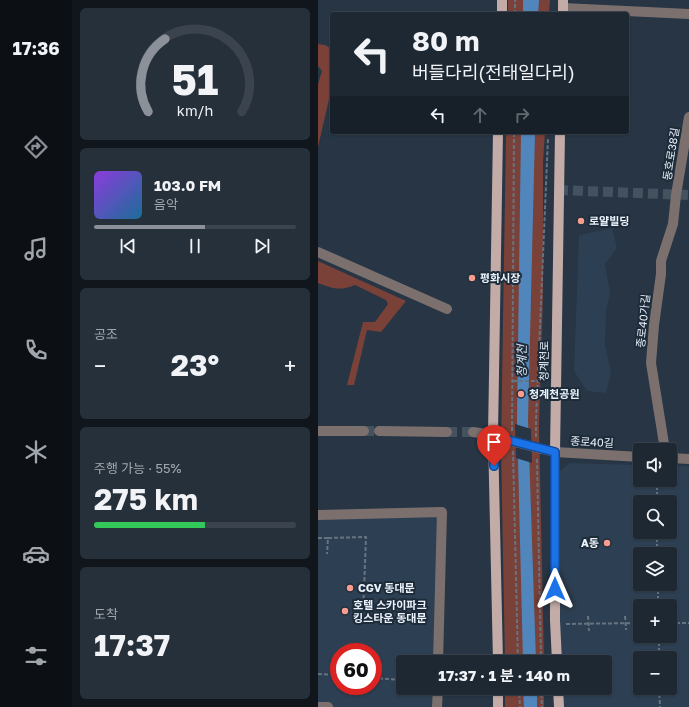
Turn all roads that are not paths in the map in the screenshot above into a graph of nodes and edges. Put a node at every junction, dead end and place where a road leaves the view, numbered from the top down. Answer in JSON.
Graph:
{"nodes":[{"id":1,"x":502,"y":0,"type":"edge"},
{"id":2,"x":563,"y":7,"type":"edge"},
{"id":3,"x":502,"y":12,"type":"edge"},
{"id":4,"x":689,"y":14,"type":"edge"},
{"id":5,"x":689,"y":117,"type":"edge"},
{"id":6,"x":498,"y":134,"type":"edge"},
{"id":7,"x":560,"y":134,"type":"edge"},
{"id":8,"x":676,"y":195,"type":"joint"},
{"id":9,"x":318,"y":252,"type":"edge"},
{"id":10,"x":447,"y":309,"type":"dead end"},
{"id":11,"x":318,"y":431,"type":"edge"},
{"id":12,"x":364,"y":431,"type":"tunnel mouth"},
{"id":13,"x":379,"y":431,"type":"tunnel mouth"},
{"id":14,"x":447,"y":432,"type":"tunnel mouth"},
{"id":15,"x":473,"y":432,"type":"tunnel mouth"},
{"id":16,"x":493,"y":436,"type":"junction"},
{"id":17,"x":665,"y":443,"type":"edge"},
{"id":18,"x":555,"y":452,"type":"junction"},
{"id":19,"x":633,"y":457,"type":"edge"},
{"id":20,"x":677,"y":458,"type":"edge"},
{"id":21,"x":689,"y":459,"type":"edge"},
{"id":22,"x":318,"y":515,"type":"edge"},
{"id":23,"x":438,"y":655,"type":"edge"},
{"id":24,"x":498,"y":655,"type":"edge"},
{"id":25,"x":557,"y":655,"type":"edge"},
{"id":26,"x":438,"y":695,"type":"edge"},
{"id":27,"x":498,"y":695,"type":"edge"},
{"id":28,"x":558,"y":695,"type":"edge"},
{"id":29,"x":318,"y":707,"type":"edge"},
{"id":30,"x":328,"y":707,"type":"edge"},
{"id":31,"x":437,"y":707,"type":"edge"},
{"id":32,"x":498,"y":707,"type":"edge"},
{"id":33,"x":559,"y":707,"type":"edge"}],
"edges":[{"from":1,"to":3,"type":"main road"},
{"from":2,"to":4,"type":"street"},
{"from":5,"to":8,"type":"street","name":"동호로38길"},
{"from":6,"to":16,"type":"main road"},
{"from":7,"to":18,"type":"main road","name":"청계천로"},
{"from":8,"to":17,"type":"street","name":"종로40가길"},
{"from":9,"to":10,"type":"street"},
{"from":11,"to":12,"type":"street"},
{"from":13,"to":14,"type":"street"},
{"from":15,"to":16,"type":"street"},
{"from":16,"to":18,"type":"street","name":"종로40길","bridge":true},
{"from":16,"to":24,"type":"main road"},
{"from":18,"to":19,"type":"street","name":"종로40길"},
{"from":18,"to":25,"type":"main road","name":"청계천로"},
{"from":20,"to":21,"type":"street"},
{"from":22,"to":23,"type":"street"},
{"from":26,"to":31,"type":"street"},
{"from":27,"to":32,"type":"main road"},
{"from":28,"to":33,"type":"main road"},
{"from":29,"to":30,"type":"street"}]}
